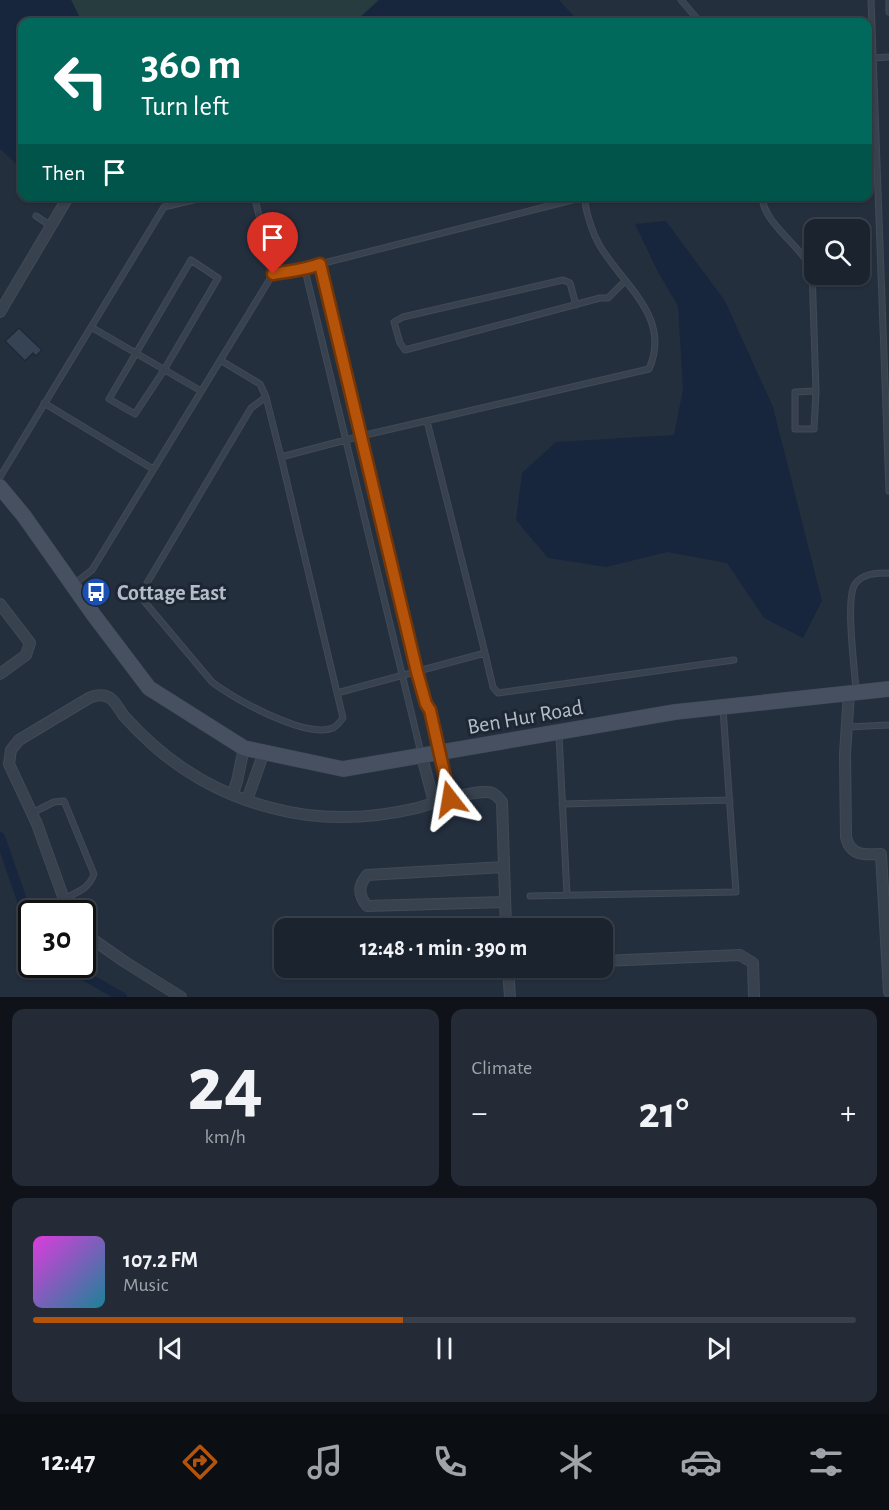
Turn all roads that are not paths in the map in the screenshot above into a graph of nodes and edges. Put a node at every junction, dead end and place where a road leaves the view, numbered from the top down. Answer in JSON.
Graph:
{"nodes":[{"id":1,"x":681,"y":0,"type":"edge"},
{"id":2,"x":871,"y":0,"type":"edge"},
{"id":3,"x":889,"y":0,"type":"edge"},
{"id":4,"x":889,"y":12,"type":"edge"},
{"id":5,"x":697,"y":18,"type":"edge"},
{"id":6,"x":872,"y":18,"type":"edge"},
{"id":7,"x":872,"y":29,"type":"edge"},
{"id":8,"x":889,"y":57,"type":"edge"},
{"id":9,"x":873,"y":58,"type":"junction"},
{"id":10,"x":67,"y":201,"type":"edge"},
{"id":11,"x":189,"y":201,"type":"edge"},
{"id":12,"x":255,"y":201,"type":"edge"},
{"id":13,"x":559,"y":201,"type":"edge"},
{"id":14,"x":571,"y":201,"type":"edge"},
{"id":15,"x":586,"y":201,"type":"edge"},
{"id":16,"x":762,"y":201,"type":"edge"},
{"id":17,"x":559,"y":204,"type":"junction"},
{"id":18,"x":36,"y":216,"type":"dead end"},
{"id":19,"x":51,"y":226,"type":"junction"},
{"id":20,"x":320,"y":264,"type":"junction"},
{"id":21,"x":304,"y":270,"type":"junction"},
{"id":22,"x":273,"y":274,"type":"junction"},
{"id":23,"x":625,"y":281,"type":"junction"},
{"id":24,"x":576,"y":304,"type":"junction"},
{"id":25,"x":0,"y":312,"type":"edge"},
{"id":26,"x":886,"y":319,"type":"edge"},
{"id":27,"x":91,"y":327,"type":"junction"},
{"id":28,"x":136,"y":354,"type":"junction"},
{"id":29,"x":220,"y":360,"type":"junction"},
{"id":30,"x":164,"y":370,"type":"junction"},
{"id":31,"x":201,"y":391,"type":"junction"},
{"id":32,"x":816,"y":391,"type":"junction"},
{"id":33,"x":266,"y":397,"type":"junction"},
{"id":34,"x":44,"y":403,"type":"junction"},
{"id":35,"x":427,"y":420,"type":"junction"},
{"id":36,"x":361,"y":436,"type":"junction"},
{"id":37,"x":345,"y":440,"type":"junction"},
{"id":38,"x":281,"y":458,"type":"junction"},
{"id":39,"x":153,"y":469,"type":"junction"},
{"id":40,"x":0,"y":477,"type":"edge"},
{"id":41,"x":0,"y":487,"type":"edge"},
{"id":42,"x":889,"y":491,"type":"edge"},
{"id":43,"x":889,"y":573,"type":"edge"},
{"id":44,"x":72,"y":585,"type":"junction"},
{"id":45,"x":0,"y":604,"type":"edge"},
{"id":46,"x":485,"y":653,"type":"junction"},
{"id":47,"x":734,"y":660,"type":"dead end"},
{"id":48,"x":417,"y":672,"type":"junction"},
{"id":49,"x":0,"y":674,"type":"edge"},
{"id":50,"x":402,"y":675,"type":"junction"},
{"id":51,"x":889,"y":689,"type":"edge"},
{"id":52,"x":336,"y":693,"type":"junction"},
{"id":53,"x":853,"y":693,"type":"junction"},
{"id":54,"x":723,"y":707,"type":"junction"},
{"id":55,"x":889,"y":725,"type":"edge"},
{"id":56,"x":847,"y":727,"type":"junction"},
{"id":57,"x":558,"y":733,"type":"junction"},
{"id":58,"x":244,"y":748,"type":"junction"},
{"id":59,"x":264,"y":752,"type":"junction"},
{"id":60,"x":441,"y":754,"type":"junction"},
{"id":61,"x":422,"y":757,"type":"junction"},
{"id":62,"x":239,"y":773,"type":"junction"},
{"id":63,"x":254,"y":779,"type":"junction"},
{"id":64,"x":445,"y":780,"type":"junction"},
{"id":65,"x":430,"y":783,"type":"junction"},
{"id":66,"x":232,"y":793,"type":"junction"},
{"id":67,"x":450,"y":799,"type":"junction"},
{"id":68,"x":247,"y":800,"type":"junction"},
{"id":69,"x":730,"y":800,"type":"junction"},
{"id":70,"x":434,"y":802,"type":"junction"},
{"id":71,"x":562,"y":804,"type":"junction"},
{"id":72,"x":32,"y":813,"type":"junction"},
{"id":73,"x":885,"y":853,"type":"edge"},
{"id":74,"x":504,"y":867,"type":"junction"},
{"id":75,"x":567,"y":895,"type":"junction"},
{"id":76,"x":530,"y":896,"type":"dead end"},
{"id":77,"x":64,"y":898,"type":"joint"},
{"id":78,"x":505,"y":902,"type":"junction"},
{"id":79,"x":506,"y":918,"type":"edge"},
{"id":80,"x":96,"y":942,"type":"edge"},
{"id":81,"x":888,"y":947,"type":"edge"},
{"id":82,"x":613,"y":961,"type":"edge"},
{"id":83,"x":509,"y":978,"type":"edge"},
{"id":84,"x":889,"y":992,"type":"edge"},
{"id":85,"x":181,"y":997,"type":"edge"},
{"id":86,"x":510,"y":997,"type":"edge"},
{"id":87,"x":754,"y":997,"type":"edge"}],
"edges":[{"from":1,"to":5,"type":"lane"},
{"from":2,"to":6,"type":"lane"},
{"from":3,"to":4,"type":"lane"},
{"from":7,"to":9,"type":"lane"},
{"from":8,"to":9,"type":"lane"},
{"from":9,"to":26,"type":"lane"},
{"from":10,"to":19,"type":"street"},
{"from":11,"to":27,"type":"lane"},
{"from":12,"to":22,"type":"lane"},
{"from":13,"to":17,"type":"lane"},
{"from":14,"to":17,"type":"lane"},
{"from":15,"to":23,"type":"lane"},
{"from":16,"to":32,"type":"lane"},
{"from":17,"to":20,"type":"lane"},
{"from":18,"to":19,"type":"lane"},
{"from":19,"to":25,"type":"street"},
{"from":20,"to":21,"type":"lane"},
{"from":20,"to":36,"type":"lane"},
{"from":21,"to":22,"type":"lane"},
{"from":21,"to":37,"type":"lane"},
{"from":22,"to":29,"type":"lane"},
{"from":23,"to":24,"type":"lane"},
{"from":23,"to":35,"type":"lane"},
{"from":24,"to":24,"type":"lane"},
{"from":26,"to":42,"type":"lane"},
{"from":27,"to":28,"type":"lane"},
{"from":27,"to":34,"type":"lane"},
{"from":28,"to":30,"type":"lane"},
{"from":28,"to":30,"type":"lane"},
{"from":28,"to":30,"type":"lane"},
{"from":29,"to":31,"type":"lane"},
{"from":29,"to":33,"type":"lane"},
{"from":30,"to":31,"type":"lane"},
{"from":31,"to":39,"type":"lane"},
{"from":32,"to":32,"type":"lane"},
{"from":33,"to":38,"type":"lane"},
{"from":33,"to":52,"type":"lane"},
{"from":34,"to":39,"type":"lane"},
{"from":34,"to":40,"type":"lane"},
{"from":35,"to":36,"type":"lane"},
{"from":35,"to":46,"type":"lane"},
{"from":36,"to":37,"type":"lane"},
{"from":36,"to":48,"type":"lane"},
{"from":37,"to":38,"type":"lane"},
{"from":37,"to":50,"type":"lane"},
{"from":38,"to":52,"type":"lane"},
{"from":39,"to":44,"type":"lane"},
{"from":41,"to":44,"type":"street","name":"Ben Hur Road"},
{"from":43,"to":53,"type":"lane"},
{"from":44,"to":58,"type":"street","name":"Ben Hur Road"},
{"from":45,"to":49,"type":"street"},
{"from":46,"to":47,"type":"lane"},
{"from":46,"to":48,"type":"lane"},
{"from":48,"to":50,"type":"lane"},
{"from":48,"to":60,"type":"lane"},
{"from":50,"to":52,"type":"lane"},
{"from":50,"to":61,"type":"lane"},
{"from":51,"to":53,"type":"street","name":"Ben Hur Road"},
{"from":53,"to":54,"type":"street","name":"Ben Hur Road"},
{"from":53,"to":56,"type":"street"},
{"from":54,"to":57,"type":"street","name":"Ben Hur Road"},
{"from":54,"to":69,"type":"lane"},
{"from":55,"to":56,"type":"lane"},
{"from":56,"to":73,"type":"street"},
{"from":57,"to":60,"type":"street","name":"Ben Hur Road"},
{"from":57,"to":71,"type":"lane"},
{"from":58,"to":59,"type":"street","name":"Ben Hur Road"},
{"from":58,"to":62,"type":"street"},
{"from":59,"to":61,"type":"street","name":"Ben Hur Road"},
{"from":59,"to":63,"type":"street"},
{"from":60,"to":61,"type":"street","name":"Ben Hur Road"},
{"from":60,"to":64,"type":"street"},
{"from":61,"to":65,"type":"street"},
{"from":62,"to":63,"type":"lane"},
{"from":62,"to":66,"type":"street"},
{"from":63,"to":68,"type":"street"},
{"from":64,"to":65,"type":"lane"},
{"from":64,"to":67,"type":"street"},
{"from":65,"to":70,"type":"street"},
{"from":66,"to":68,"type":"street"},
{"from":66,"to":72,"type":"street"},
{"from":67,"to":70,"type":"street"},
{"from":67,"to":74,"type":"street"},
{"from":68,"to":70,"type":"street"},
{"from":69,"to":71,"type":"lane"},
{"from":69,"to":75,"type":"lane"},
{"from":71,"to":75,"type":"lane"},
{"from":72,"to":77,"type":"street"},
{"from":72,"to":77,"type":"lane"},
{"from":73,"to":81,"type":"street"},
{"from":74,"to":78,"type":"street"},
{"from":74,"to":78,"type":"street"},
{"from":75,"to":76,"type":"lane"},
{"from":78,"to":79,"type":"street"},
{"from":80,"to":85,"type":"street"},
{"from":81,"to":84,"type":"street"},
{"from":82,"to":87,"type":"street"},
{"from":83,"to":86,"type":"street"}]}
